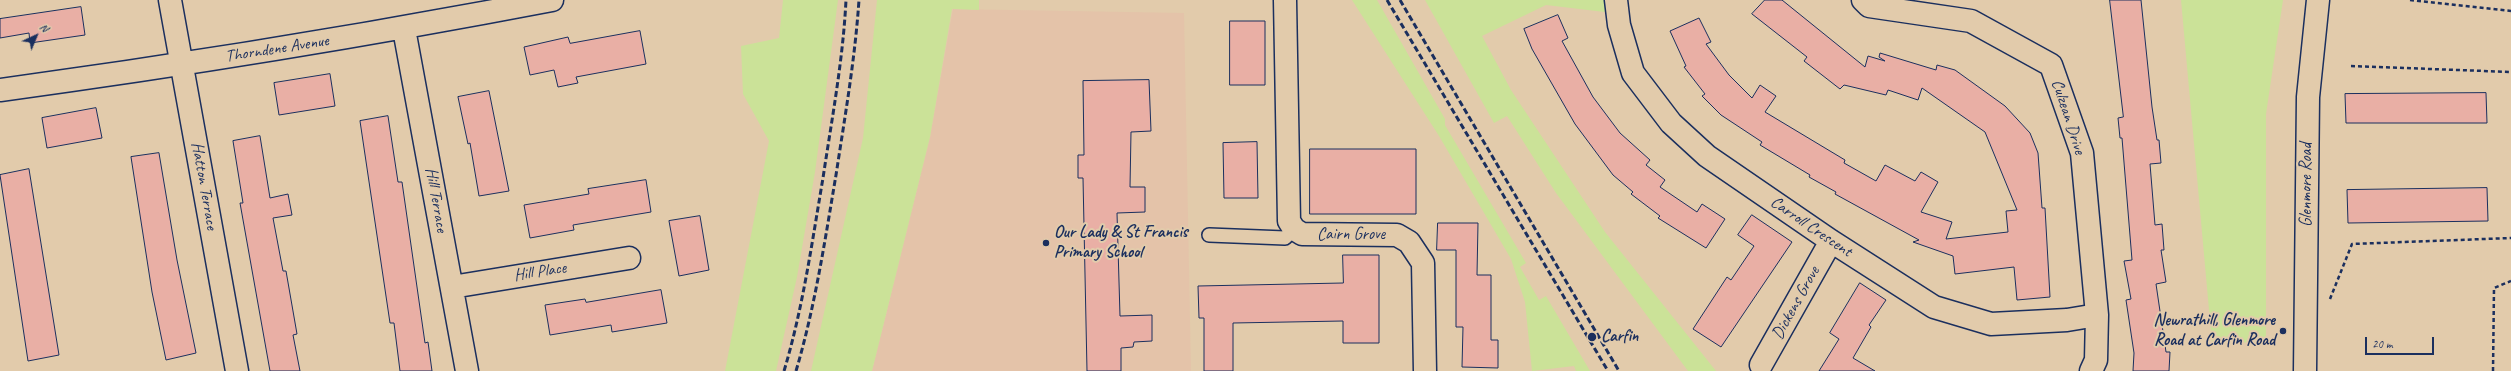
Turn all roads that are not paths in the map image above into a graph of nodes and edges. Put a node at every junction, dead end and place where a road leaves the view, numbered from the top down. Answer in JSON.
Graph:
{"nodes":[{"id":1,"x":170,"y":0,"type":"edge"},
{"id":2,"x":552,"y":0,"type":"edge"},
{"id":3,"x":1285,"y":0,"type":"edge"},
{"id":4,"x":1616,"y":0,"type":"edge"},
{"id":5,"x":1863,"y":0,"type":"edge"},
{"id":6,"x":2318,"y":0,"type":"edge"},
{"id":7,"x":404,"y":28,"type":"junction"},
{"id":8,"x":182,"y":65,"type":"junction"},
{"id":9,"x":0,"y":90,"type":"edge"},
{"id":10,"x":1294,"y":229,"type":"junction"},
{"id":11,"x":1209,"y":235,"type":"dead end"},
{"id":12,"x":1831,"y":241,"type":"junction"},
{"id":13,"x":628,"y":258,"type":"dead end"},
{"id":14,"x":452,"y":287,"type":"junction"},
{"id":15,"x":2097,"y":315,"type":"junction"},
{"id":16,"x":1761,"y":365,"type":"dead end"},
{"id":17,"x":237,"y":371,"type":"edge"},
{"id":18,"x":467,"y":371,"type":"edge"},
{"id":19,"x":1424,"y":371,"type":"edge"},
{"id":20,"x":2091,"y":371,"type":"edge"},
{"id":21,"x":2305,"y":371,"type":"edge"}],
"edges":[{"from":1,"to":8,"type":"street","name":"Hatton Terrace"},
{"from":2,"to":7,"type":"street","name":"Thorndene Avenue"},
{"from":3,"to":10,"type":"street","name":"Cairn Grove"},
{"from":4,"to":12,"type":"street","name":"Carroll Crescent"},
{"from":5,"to":15,"type":"street","name":"Culzean Drive"},
{"from":6,"to":21,"type":"street","name":"Glenmore Road"},
{"from":7,"to":8,"type":"street","name":"Thorndene Avenue"},
{"from":7,"to":14,"type":"street","name":"Hill Terrace"},
{"from":8,"to":9,"type":"street","name":"Thorndene Avenue"},
{"from":8,"to":17,"type":"street","name":"Hatton Terrace"},
{"from":10,"to":11,"type":"lane"},
{"from":10,"to":19,"type":"street","name":"Cairn Grove"},
{"from":12,"to":15,"type":"street","name":"Carroll Crescent"},
{"from":12,"to":16,"type":"street","name":"Dickens Grove"},
{"from":13,"to":14,"type":"street","name":"Hill Place"},
{"from":14,"to":18,"type":"street","name":"Hill Terrace"},
{"from":15,"to":20,"type":"street","name":"Culzean Drive"}]}
